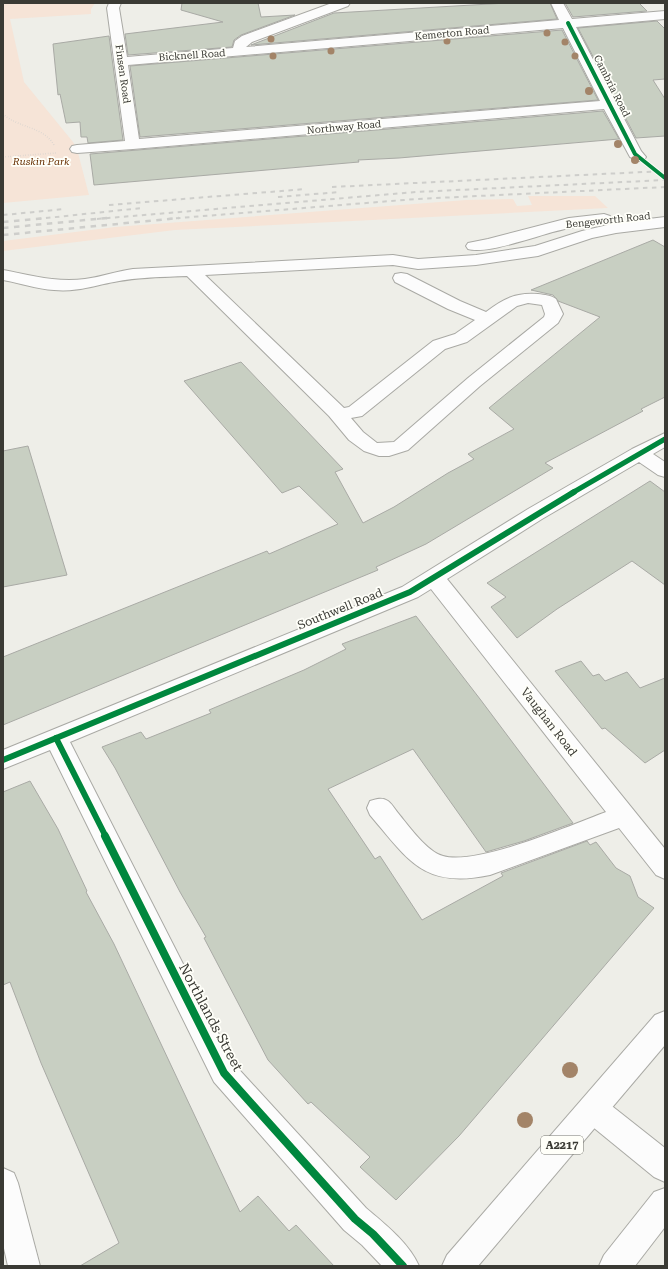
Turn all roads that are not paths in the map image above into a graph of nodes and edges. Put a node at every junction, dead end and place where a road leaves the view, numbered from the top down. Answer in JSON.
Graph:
{"nodes":[{"id":1,"x":115,"y":3,"type":"edge"},
{"id":2,"x":344,"y":3,"type":"edge"},
{"id":3,"x":557,"y":3,"type":"edge"},
{"id":4,"x":665,"y":15,"type":"edge"},
{"id":5,"x":568,"y":23,"type":"junction"},
{"id":6,"x":239,"y":52,"type":"junction"},
{"id":7,"x":121,"y":61,"type":"junction"},
{"id":8,"x":610,"y":104,"type":"junction"},
{"id":9,"x":133,"y":145,"type":"junction"},
{"id":10,"x":77,"y":149,"type":"road end"},
{"id":11,"x":639,"y":157,"type":"dead end"},
{"id":12,"x":665,"y":216,"type":"edge"},
{"id":13,"x":665,"y":222,"type":"edge"},
{"id":14,"x":528,"y":234,"type":"junction"},
{"id":15,"x":538,"y":251,"type":"junction"},
{"id":16,"x":393,"y":260,"type":"junction"},
{"id":17,"x":191,"y":271,"type":"junction"},
{"id":18,"x":3,"y":275,"type":"edge"},
{"id":19,"x":401,"y":278,"type":"dead end"},
{"id":20,"x":488,"y":319,"type":"junction"},
{"id":21,"x":336,"y":412,"type":"junction"},
{"id":22,"x":665,"y":439,"type":"edge"},
{"id":23,"x":640,"y":453,"type":"junction"},
{"id":24,"x":665,"y":471,"type":"edge"},
{"id":25,"x":434,"y":577,"type":"junction"},
{"id":26,"x":56,"y":738,"type":"junction"},
{"id":27,"x":3,"y":760,"type":"edge"},
{"id":28,"x":379,"y":808,"type":"dead end"},
{"id":29,"x":624,"y":816,"type":"junction"},
{"id":30,"x":665,"y":868,"type":"edge"},
{"id":31,"x":665,"y":1024,"type":"edge"},
{"id":32,"x":593,"y":1109,"type":"junction"},
{"id":33,"x":665,"y":1168,"type":"edge"},
{"id":34,"x":3,"y":1183,"type":"edge"},
{"id":35,"x":665,"y":1203,"type":"edge"},
{"id":36,"x":24,"y":1266,"type":"edge"},
{"id":37,"x":403,"y":1266,"type":"edge"},
{"id":38,"x":458,"y":1266,"type":"edge"},
{"id":39,"x":615,"y":1266,"type":"edge"}],
"edges":[{"from":1,"to":7,"type":"street","name":"Finsen Road"},
{"from":2,"to":6,"type":"street","name":"Bicknell Road"},
{"from":3,"to":5,"type":"street","name":"Cambria Road"},
{"from":4,"to":5,"type":"street","name":"Kemerton Road"},
{"from":5,"to":6,"type":"street","name":"Kemerton Road"},
{"from":5,"to":8,"type":"street","name":"Cambria Road"},
{"from":6,"to":7,"type":"street","name":"Bicknell Road"},
{"from":7,"to":9,"type":"street","name":"Finsen Road"},
{"from":8,"to":9,"type":"street","name":"Northway Road"},
{"from":8,"to":11,"type":"street","name":"Cambria Road"},
{"from":9,"to":10,"type":"street","name":"Northway Road"},
{"from":12,"to":14,"type":"street","name":"Bengeworth Road"},
{"from":13,"to":15,"type":"street","name":"Bengeworth Road"},
{"from":14,"to":15,"type":"street"},
{"from":14,"to":16,"type":"street","name":"Bengeworth Road"},
{"from":15,"to":16,"type":"street","name":"Bengeworth Road"},
{"from":16,"to":17,"type":"street"},
{"from":17,"to":18,"type":"street"},
{"from":17,"to":21,"type":"street"},
{"from":19,"to":20,"type":"street"},
{"from":20,"to":21,"type":"street"},
{"from":20,"to":21,"type":"street"},
{"from":22,"to":23,"type":"street","name":"Southwell Road"},
{"from":23,"to":24,"type":"street"},
{"from":23,"to":25,"type":"street","name":"Southwell Road"},
{"from":25,"to":26,"type":"street","name":"Southwell Road"},
{"from":25,"to":29,"type":"street","name":"Vaughan Road"},
{"from":26,"to":27,"type":"street","name":"Southwell Road"},
{"from":26,"to":37,"type":"street","name":"Northlands Street"},
{"from":28,"to":29,"type":"street"},
{"from":29,"to":30,"type":"street","name":"Vaughan Road"},
{"from":31,"to":32,"type":"street","number":"A2217"},
{"from":32,"to":33,"type":"street"},
{"from":32,"to":38,"type":"street","number":"A2217"},
{"from":34,"to":36,"type":"street"},
{"from":35,"to":39,"type":"street"}]}
